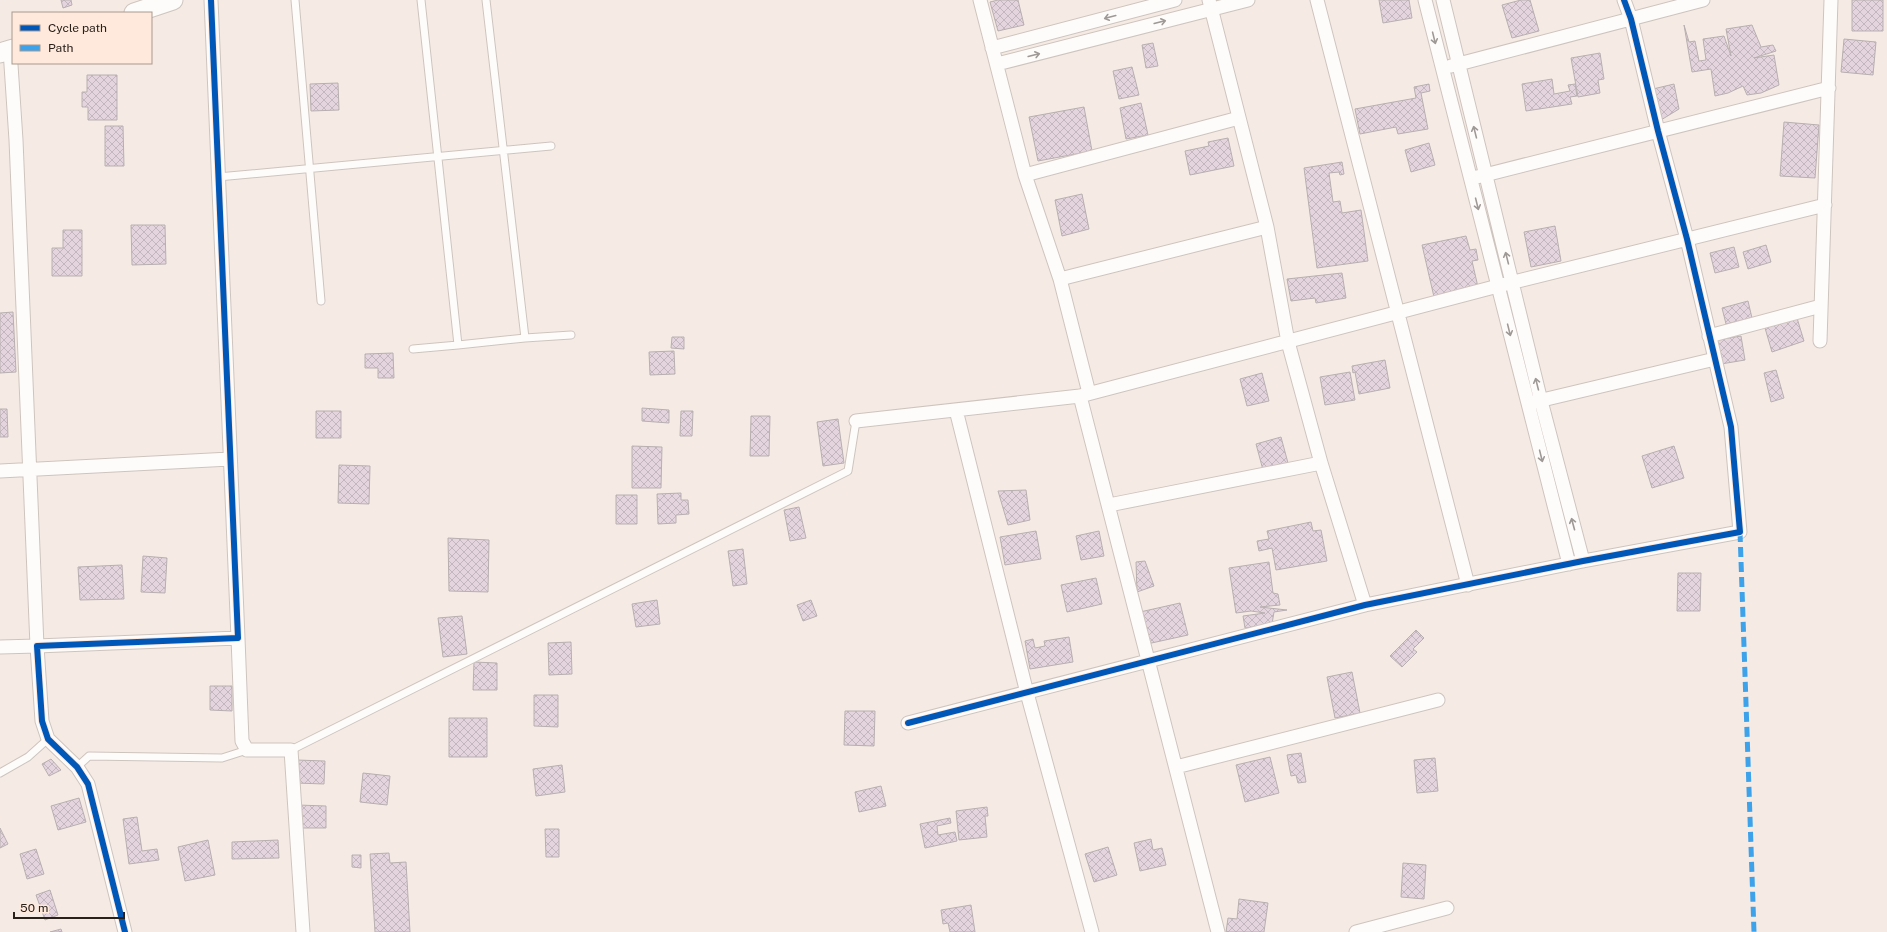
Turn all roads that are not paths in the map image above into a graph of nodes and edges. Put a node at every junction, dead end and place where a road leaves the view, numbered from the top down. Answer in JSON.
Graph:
{"nodes":[{"id":1,"x":173,"y":0,"type":"edge"},
{"id":2,"x":211,"y":0,"type":"edge"},
{"id":3,"x":295,"y":0,"type":"edge"},
{"id":4,"x":421,"y":0,"type":"edge"},
{"id":5,"x":486,"y":0,"type":"edge"},
{"id":6,"x":980,"y":0,"type":"edge"},
{"id":7,"x":1175,"y":0,"type":"edge"},
{"id":8,"x":1248,"y":0,"type":"edge"},
{"id":9,"x":1317,"y":0,"type":"edge"},
{"id":10,"x":1424,"y":0,"type":"edge"},
{"id":11,"x":1443,"y":0,"type":"edge"},
{"id":12,"x":1624,"y":0,"type":"edge"},
{"id":13,"x":1703,"y":0,"type":"edge"},
{"id":14,"x":1832,"y":0,"type":"edge"},
{"id":15,"x":1210,"y":5,"type":"edge"},
{"id":16,"x":137,"y":12,"type":"edge"},
{"id":17,"x":1632,"y":19,"type":"junction"},
{"id":18,"x":992,"y":48,"type":"junction"},
{"id":19,"x":8,"y":51,"type":"edge"},
{"id":20,"x":997,"y":64,"type":"junction"},
{"id":21,"x":1459,"y":64,"type":"junction"},
{"id":22,"x":1442,"y":69,"type":"junction"},
{"id":23,"x":1829,"y":88,"type":"junction"},
{"id":24,"x":1239,"y":118,"type":"junction"},
{"id":25,"x":1658,"y":131,"type":"junction"},
{"id":26,"x":551,"y":146,"type":"dead end"},
{"id":27,"x":503,"y":150,"type":"junction"},
{"id":28,"x":438,"y":156,"type":"junction"},
{"id":29,"x":310,"y":168,"type":"junction"},
{"id":30,"x":1025,"y":175,"type":"junction"},
{"id":31,"x":1486,"y":175,"type":"junction"},
{"id":32,"x":218,"y":177,"type":"junction"},
{"id":33,"x":1470,"y":179,"type":"junction"},
{"id":34,"x":1825,"y":205,"type":"junction"},
{"id":35,"x":1267,"y":227,"type":"junction"},
{"id":36,"x":1687,"y":239,"type":"junction"},
{"id":37,"x":1060,"y":279,"type":"junction"},
{"id":38,"x":1513,"y":283,"type":"junction"},
{"id":39,"x":1498,"y":286,"type":"junction"},
{"id":40,"x":321,"y":301,"type":"dead end"},
{"id":41,"x":1821,"y":306,"type":"junction"},
{"id":42,"x":1396,"y":313,"type":"junction"},
{"id":43,"x":571,"y":334,"type":"dead end"},
{"id":44,"x":1709,"y":336,"type":"junction"},
{"id":45,"x":525,"y":338,"type":"junction"},
{"id":46,"x":1820,"y":341,"type":"dead end"},
{"id":47,"x":1288,"y":342,"type":"junction"},
{"id":48,"x":458,"y":345,"type":"junction"},
{"id":49,"x":413,"y":349,"type":"dead end"},
{"id":50,"x":1715,"y":359,"type":"junction"},
{"id":51,"x":1085,"y":395,"type":"junction"},
{"id":52,"x":1541,"y":401,"type":"junction"},
{"id":53,"x":1528,"y":404,"type":"junction"},
{"id":54,"x":956,"y":410,"type":"junction"},
{"id":55,"x":856,"y":421,"type":"joint"},
{"id":56,"x":230,"y":459,"type":"junction"},
{"id":57,"x":1321,"y":463,"type":"junction"},
{"id":58,"x":30,"y":469,"type":"junction"},
{"id":59,"x":0,"y":470,"type":"edge"},
{"id":60,"x":1109,"y":505,"type":"junction"},
{"id":61,"x":1583,"y":561,"type":"junction"},
{"id":62,"x":1569,"y":564,"type":"junction"},
{"id":63,"x":1468,"y":585,"type":"junction"},
{"id":64,"x":1365,"y":606,"type":"junction"},
{"id":65,"x":238,"y":638,"type":"junction"},
{"id":66,"x":37,"y":646,"type":"junction"},
{"id":67,"x":0,"y":647,"type":"edge"},
{"id":68,"x":1149,"y":662,"type":"junction"},
{"id":69,"x":1027,"y":693,"type":"junction"},
{"id":70,"x":1438,"y":700,"type":"dead end"},
{"id":71,"x":908,"y":724,"type":"dead end"},
{"id":72,"x":48,"y":739,"type":"junction"},
{"id":73,"x":247,"y":750,"type":"junction"},
{"id":74,"x":291,"y":750,"type":"junction"},
{"id":75,"x":77,"y":767,"type":"junction"},
{"id":76,"x":1176,"y":767,"type":"junction"},
{"id":77,"x":0,"y":773,"type":"edge"},
{"id":78,"x":1447,"y":908,"type":"dead end"},
{"id":79,"x":125,"y":932,"type":"edge"},
{"id":80,"x":303,"y":932,"type":"edge"},
{"id":81,"x":1092,"y":932,"type":"edge"},
{"id":82,"x":1218,"y":932,"type":"edge"},
{"id":83,"x":1356,"y":932,"type":"edge"}],
"edges":[{"from":1,"to":16,"type":"street"},
{"from":2,"to":32,"type":"street"},
{"from":3,"to":29,"type":"lane"},
{"from":4,"to":28,"type":"lane"},
{"from":5,"to":27,"type":"lane"},
{"from":6,"to":18,"type":"street"},
{"from":7,"to":18,"type":"street","one_way":true},
{"from":8,"to":15,"type":"street"},
{"from":9,"to":42,"type":"street"},
{"from":10,"to":22,"type":"street","one_way":true},
{"from":11,"to":21,"type":"street"},
{"from":12,"to":17,"type":"street"},
{"from":13,"to":17,"type":"street"},
{"from":14,"to":23,"type":"street"},
{"from":20,"to":15,"type":"street","one_way":true},
{"from":15,"to":24,"type":"street"},
{"from":17,"to":21,"type":"street"},
{"from":17,"to":25,"type":"street"},
{"from":18,"to":20,"type":"street"},
{"from":19,"to":58,"type":"street"},
{"from":20,"to":30,"type":"street"},
{"from":21,"to":22,"type":"street"},
{"from":31,"to":21,"type":"street","one_way":true},
{"from":22,"to":33,"type":"street"},
{"from":23,"to":25,"type":"street"},
{"from":23,"to":34,"type":"street"},
{"from":24,"to":30,"type":"street"},
{"from":24,"to":35,"type":"street"},
{"from":25,"to":31,"type":"street"},
{"from":25,"to":36,"type":"street"},
{"from":26,"to":27,"type":"lane"},
{"from":27,"to":28,"type":"lane"},
{"from":27,"to":45,"type":"lane"},
{"from":28,"to":29,"type":"lane"},
{"from":28,"to":48,"type":"lane"},
{"from":29,"to":32,"type":"lane"},
{"from":29,"to":40,"type":"lane"},
{"from":30,"to":37,"type":"street"},
{"from":31,"to":33,"type":"street"},
{"from":38,"to":31,"type":"street","one_way":true},
{"from":32,"to":56,"type":"street"},
{"from":33,"to":39,"type":"street","one_way":true},
{"from":34,"to":36,"type":"street"},
{"from":34,"to":41,"type":"street"},
{"from":35,"to":37,"type":"street"},
{"from":35,"to":47,"type":"street"},
{"from":36,"to":38,"type":"street"},
{"from":36,"to":44,"type":"street"},
{"from":37,"to":51,"type":"street"},
{"from":38,"to":39,"type":"street"},
{"from":52,"to":38,"type":"street","one_way":true},
{"from":39,"to":42,"type":"street"},
{"from":39,"to":53,"type":"street","one_way":true},
{"from":41,"to":44,"type":"street"},
{"from":41,"to":46,"type":"street"},
{"from":42,"to":47,"type":"street"},
{"from":42,"to":63,"type":"street"},
{"from":43,"to":45,"type":"lane"},
{"from":44,"to":50,"type":"street"},
{"from":45,"to":48,"type":"lane"},
{"from":47,"to":51,"type":"street"},
{"from":47,"to":57,"type":"street"},
{"from":48,"to":49,"type":"lane"},
{"from":50,"to":52,"type":"street"},
{"from":50,"to":61,"type":"street"},
{"from":51,"to":54,"type":"street"},
{"from":51,"to":60,"type":"street"},
{"from":52,"to":53,"type":"street"},
{"from":61,"to":52,"type":"street","one_way":true},
{"from":53,"to":62,"type":"street","one_way":true},
{"from":54,"to":55,"type":"street"},
{"from":54,"to":69,"type":"street"},
{"from":55,"to":74,"type":"lane"},
{"from":56,"to":58,"type":"street"},
{"from":56,"to":65,"type":"street"},
{"from":57,"to":60,"type":"street"},
{"from":57,"to":64,"type":"street"},
{"from":58,"to":59,"type":"street"},
{"from":58,"to":66,"type":"street"},
{"from":60,"to":68,"type":"street"},
{"from":61,"to":62,"type":"street"},
{"from":62,"to":63,"type":"street"},
{"from":63,"to":64,"type":"street"},
{"from":64,"to":68,"type":"street"},
{"from":65,"to":66,"type":"street"},
{"from":65,"to":73,"type":"street"},
{"from":66,"to":67,"type":"street"},
{"from":66,"to":72,"type":"street"},
{"from":68,"to":69,"type":"street"},
{"from":68,"to":76,"type":"street"},
{"from":69,"to":71,"type":"street"},
{"from":69,"to":81,"type":"street"},
{"from":70,"to":76,"type":"street"},
{"from":72,"to":75,"type":"street"},
{"from":72,"to":77,"type":"lane"},
{"from":73,"to":74,"type":"street"},
{"from":73,"to":75,"type":"lane"},
{"from":74,"to":80,"type":"street"},
{"from":75,"to":79,"type":"street"},
{"from":76,"to":82,"type":"street"},
{"from":78,"to":83,"type":"street"}]}
